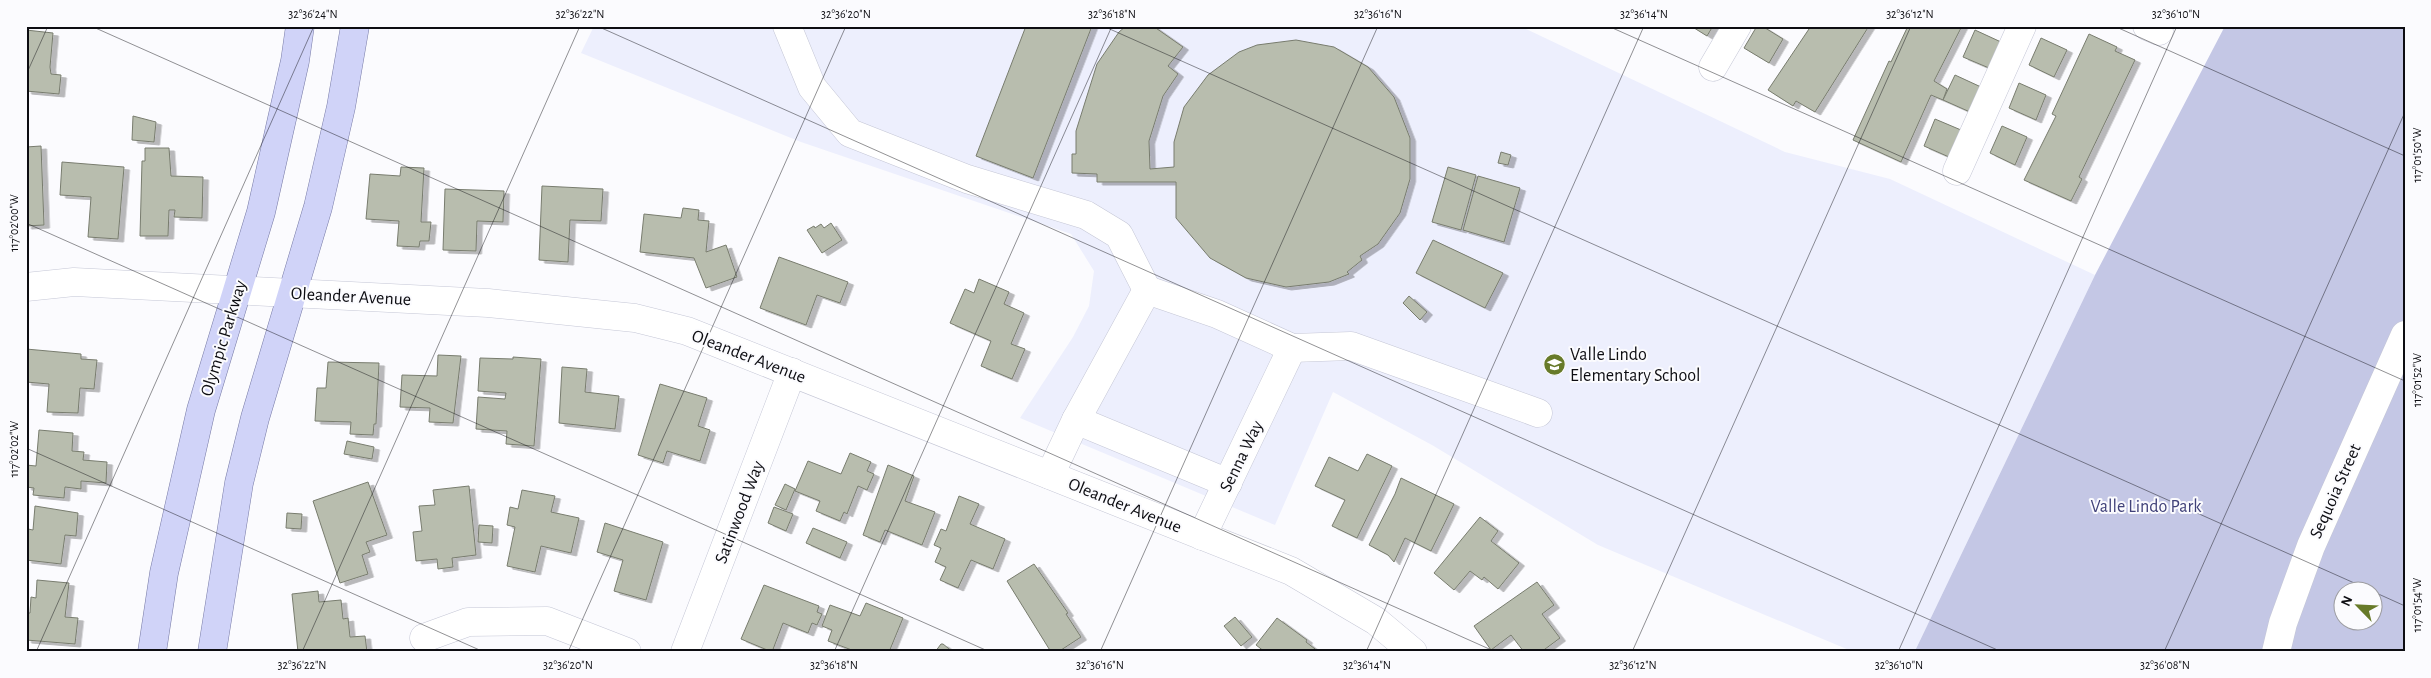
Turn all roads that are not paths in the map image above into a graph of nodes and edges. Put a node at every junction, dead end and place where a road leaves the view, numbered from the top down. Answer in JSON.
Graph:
{"nodes":[{"id":1,"x":300,"y":26,"type":"edge"},
{"id":2,"x":355,"y":26,"type":"edge"},
{"id":3,"x":787,"y":26,"type":"edge"},
{"id":4,"x":1737,"y":26,"type":"edge"},
{"id":5,"x":2022,"y":26,"type":"edge"},
{"id":6,"x":1713,"y":66,"type":"dead end"},
{"id":7,"x":1957,"y":171,"type":"dead end"},
{"id":8,"x":26,"y":287,"type":"edge"},
{"id":9,"x":1147,"y":290,"type":"junction"},
{"id":10,"x":238,"y":291,"type":"junction"},
{"id":11,"x":291,"y":294,"type":"junction"},
{"id":12,"x":2405,"y":334,"type":"edge"},
{"id":13,"x":1292,"y":348,"type":"junction"},
{"id":14,"x":792,"y":372,"type":"junction"},
{"id":15,"x":1538,"y":413,"type":"dead end"},
{"id":16,"x":1076,"y":420,"type":"junction"},
{"id":17,"x":1050,"y":475,"type":"junction"},
{"id":18,"x":1228,"y":484,"type":"junction"},
{"id":19,"x":1202,"y":536,"type":"junction"},
{"id":20,"x":424,"y":638,"type":"dead end"},
{"id":21,"x":152,"y":652,"type":"edge"},
{"id":22,"x":212,"y":652,"type":"edge"},
{"id":23,"x":627,"y":652,"type":"edge"},
{"id":24,"x":685,"y":652,"type":"edge"},
{"id":25,"x":1413,"y":652,"type":"edge"},
{"id":26,"x":2276,"y":652,"type":"edge"}],
"edges":[{"from":1,"to":10,"type":"main road","name":"Olympic Parkway"},
{"from":2,"to":11,"type":"main road"},
{"from":3,"to":9,"type":"street"},
{"from":4,"to":6,"type":"street"},
{"from":5,"to":7,"type":"street"},
{"from":8,"to":10,"type":"street","name":"Oleander Avenue"},
{"from":9,"to":13,"type":"street"},
{"from":9,"to":16,"type":"street"},
{"from":10,"to":11,"type":"street","name":"Oleander Avenue"},
{"from":10,"to":21,"type":"main road","name":"Olympic Parkway"},
{"from":11,"to":14,"type":"street","name":"Oleander Avenue"},
{"from":11,"to":22,"type":"main road"},
{"from":12,"to":26,"type":"street","name":"Sequoia Street"},
{"from":13,"to":15,"type":"street"},
{"from":13,"to":18,"type":"street","name":"Senna Way"},
{"from":14,"to":17,"type":"street","name":"Oleander Avenue"},
{"from":14,"to":24,"type":"street","name":"Satinwood Way"},
{"from":16,"to":17,"type":"street"},
{"from":16,"to":18,"type":"street"},
{"from":17,"to":19,"type":"street","name":"Oleander Avenue"},
{"from":18,"to":19,"type":"street","name":"Senna Way"},
{"from":19,"to":25,"type":"street","name":"Oleander Avenue"},
{"from":20,"to":23,"type":"street"}]}
